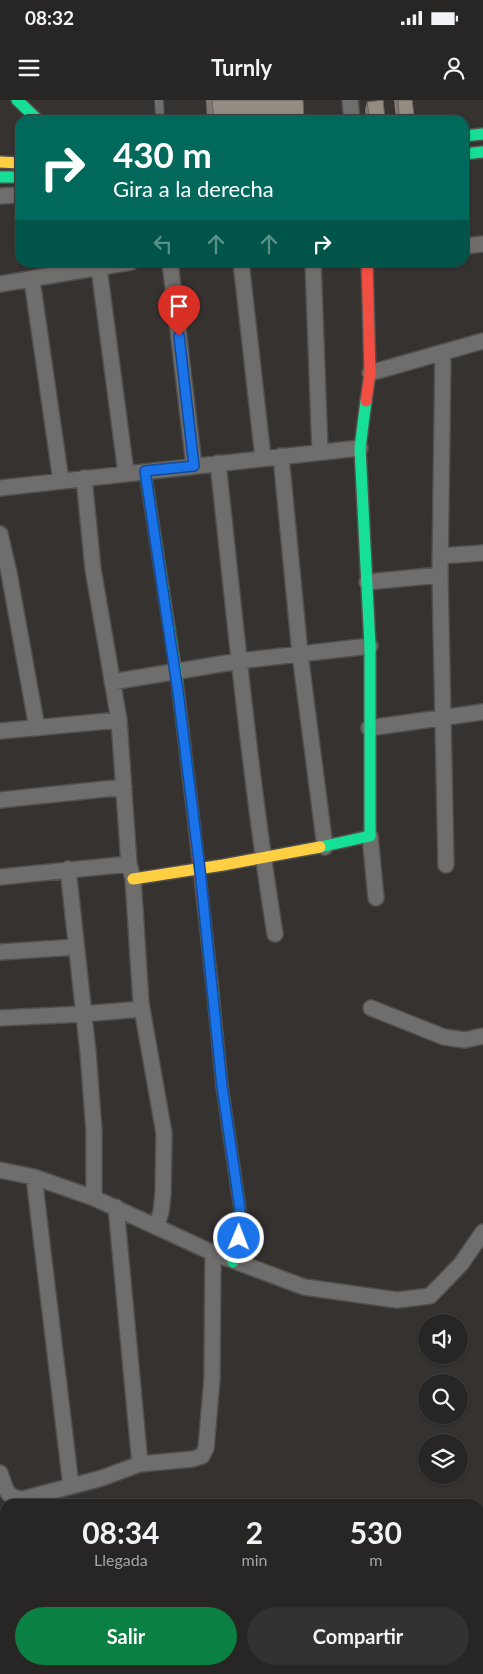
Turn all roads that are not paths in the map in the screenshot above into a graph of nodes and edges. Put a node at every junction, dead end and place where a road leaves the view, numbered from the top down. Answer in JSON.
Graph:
{"nodes":[{"id":1,"x":17,"y":100,"type":"edge"},
{"id":2,"x":159,"y":100,"type":"edge"},
{"id":3,"x":350,"y":100,"type":"edge"},
{"id":4,"x":33,"y":115,"type":"edge"},
{"id":5,"x":160,"y":115,"type":"edge"},
{"id":6,"x":352,"y":115,"type":"edge"},
{"id":7,"x":483,"y":134,"type":"edge"},
{"id":8,"x":469,"y":135,"type":"edge"},
{"id":9,"x":483,"y":152,"type":"edge"},
{"id":10,"x":469,"y":153,"type":"edge"},
{"id":11,"x":0,"y":162,"type":"edge"},
{"id":12,"x":15,"y":163,"type":"edge"},
{"id":13,"x":0,"y":177,"type":"edge"},
{"id":14,"x":15,"y":177,"type":"edge"},
{"id":15,"x":15,"y":195,"type":"edge"},
{"id":16,"x":0,"y":196,"type":"edge"},
{"id":17,"x":483,"y":244,"type":"edge"},
{"id":18,"x":469,"y":245,"type":"edge"},
{"id":19,"x":104,"y":267,"type":"edge"},
{"id":20,"x":171,"y":267,"type":"edge"},
{"id":21,"x":242,"y":267,"type":"edge"},
{"id":22,"x":314,"y":267,"type":"edge"},
{"id":23,"x":367,"y":267,"type":"edge"},
{"id":24,"x":99,"y":268,"type":"junction"},
{"id":25,"x":32,"y":280,"type":"junction"},
{"id":26,"x":0,"y":284,"type":"edge"},
{"id":27,"x":483,"y":341,"type":"edge"},
{"id":28,"x":443,"y":352,"type":"junction"},
{"id":29,"x":370,"y":373,"type":"junction"},
{"id":30,"x":360,"y":448,"type":"junction"},
{"id":31,"x":320,"y":452,"type":"junction"},
{"id":32,"x":281,"y":456,"type":"junction"},
{"id":33,"x":263,"y":458,"type":"junction"},
{"id":34,"x":218,"y":463,"type":"junction"},
{"id":35,"x":194,"y":466,"type":"junction"},
{"id":36,"x":145,"y":471,"type":"junction"},
{"id":37,"x":126,"y":473,"type":"junction"},
{"id":38,"x":84,"y":478,"type":"junction"},
{"id":39,"x":61,"y":481,"type":"junction"},
{"id":40,"x":0,"y":488,"type":"edge"},
{"id":41,"x":0,"y":534,"type":"edge"},
{"id":42,"x":483,"y":553,"type":"edge"},
{"id":43,"x":440,"y":556,"type":"junction"},
{"id":44,"x":440,"y":575,"type":"junction"},
{"id":45,"x":367,"y":582,"type":"junction"},
{"id":46,"x":370,"y":646,"type":"junction"},
{"id":47,"x":300,"y":654,"type":"junction"},
{"id":48,"x":239,"y":661,"type":"junction"},
{"id":49,"x":176,"y":673,"type":"junction"},
{"id":50,"x":112,"y":682,"type":"junction"},
{"id":51,"x":483,"y":712,"type":"edge"},
{"id":52,"x":444,"y":718,"type":"junction"},
{"id":53,"x":120,"y":720,"type":"junction"},
{"id":54,"x":37,"y":728,"type":"junction"},
{"id":55,"x":369,"y":728,"type":"junction"},
{"id":56,"x":0,"y":731,"type":"edge"},
{"id":57,"x":124,"y":787,"type":"junction"},
{"id":58,"x":0,"y":800,"type":"edge"},
{"id":59,"x":370,"y":836,"type":"junction"},
{"id":60,"x":325,"y":846,"type":"junction"},
{"id":61,"x":263,"y":858,"type":"junction"},
{"id":62,"x":129,"y":864,"type":"junction"},
{"id":63,"x":446,"y":865,"type":"dead end"},
{"id":64,"x":68,"y":870,"type":"junction"},
{"id":65,"x":200,"y":870,"type":"junction"},
{"id":66,"x":0,"y":877,"type":"edge"},
{"id":67,"x":133,"y":879,"type":"junction"},
{"id":68,"x":376,"y":898,"type":"dead end"},
{"id":69,"x":275,"y":934,"type":"dead end"},
{"id":70,"x":76,"y":947,"type":"junction"},
{"id":71,"x":0,"y":952,"type":"edge"},
{"id":72,"x":371,"y":1008,"type":"dead end"},
{"id":73,"x":142,"y":1009,"type":"junction"},
{"id":74,"x":83,"y":1014,"type":"junction"},
{"id":75,"x":0,"y":1018,"type":"edge"},
{"id":76,"x":483,"y":1036,"type":"edge"},
{"id":77,"x":0,"y":1170,"type":"edge"},
{"id":78,"x":34,"y":1177,"type":"junction"},
{"id":79,"x":94,"y":1198,"type":"junction"},
{"id":80,"x":116,"y":1208,"type":"junction"},
{"id":81,"x":156,"y":1228,"type":"junction"},
{"id":82,"x":483,"y":1232,"type":"edge"},
{"id":83,"x":213,"y":1253,"type":"junction"},
{"id":84,"x":234,"y":1262,"type":"junction"},
{"id":85,"x":140,"y":1464,"type":"junction"},
{"id":86,"x":0,"y":1473,"type":"edge"},
{"id":87,"x":71,"y":1486,"type":"junction"}],
"edges":[{"from":1,"to":4,"type":"street"},
{"from":2,"to":5,"type":"lane"},
{"from":3,"to":6,"type":"street"},
{"from":7,"to":8,"type":"street"},
{"from":9,"to":10,"type":"street"},
{"from":11,"to":12,"type":"street"},
{"from":13,"to":14,"type":"street"},
{"from":15,"to":16,"type":"street"},
{"from":17,"to":18,"type":"street"},
{"from":19,"to":24,"type":"street"},
{"from":20,"to":35,"type":"street"},
{"from":21,"to":33,"type":"street"},
{"from":22,"to":31,"type":"street"},
{"from":23,"to":29,"type":"street"},
{"from":24,"to":25,"type":"street"},
{"from":24,"to":37,"type":"street"},
{"from":25,"to":26,"type":"street"},
{"from":25,"to":39,"type":"street"},
{"from":27,"to":28,"type":"street"},
{"from":28,"to":29,"type":"street"},
{"from":28,"to":43,"type":"street"},
{"from":29,"to":30,"type":"street"},
{"from":30,"to":31,"type":"street"},
{"from":30,"to":45,"type":"street"},
{"from":31,"to":32,"type":"street"},
{"from":32,"to":33,"type":"street"},
{"from":32,"to":47,"type":"street"},
{"from":33,"to":34,"type":"street"},
{"from":34,"to":35,"type":"street"},
{"from":34,"to":48,"type":"street"},
{"from":35,"to":36,"type":"street"},
{"from":36,"to":37,"type":"street"},
{"from":36,"to":49,"type":"street"},
{"from":37,"to":38,"type":"street"},
{"from":38,"to":39,"type":"street"},
{"from":38,"to":50,"type":"street"},
{"from":39,"to":40,"type":"street"},
{"from":41,"to":54,"type":"street"},
{"from":42,"to":43,"type":"street"},
{"from":43,"to":44,"type":"street"},
{"from":44,"to":45,"type":"street"},
{"from":44,"to":52,"type":"street"},
{"from":45,"to":46,"type":"street"},
{"from":46,"to":47,"type":"street"},
{"from":46,"to":55,"type":"street"},
{"from":47,"to":48,"type":"street"},
{"from":47,"to":60,"type":"street"},
{"from":48,"to":49,"type":"street"},
{"from":48,"to":61,"type":"street"},
{"from":49,"to":50,"type":"street"},
{"from":49,"to":65,"type":"street"},
{"from":50,"to":53,"type":"street"},
{"from":51,"to":52,"type":"street"},
{"from":52,"to":55,"type":"street"},
{"from":52,"to":63,"type":"street"},
{"from":53,"to":54,"type":"street"},
{"from":53,"to":57,"type":"street"},
{"from":54,"to":56,"type":"street"},
{"from":55,"to":59,"type":"street"},
{"from":57,"to":58,"type":"street"},
{"from":57,"to":62,"type":"street"},
{"from":59,"to":60,"type":"street"},
{"from":59,"to":68,"type":"street"},
{"from":60,"to":61,"type":"street"},
{"from":61,"to":65,"type":"street"},
{"from":61,"to":69,"type":"street"},
{"from":62,"to":64,"type":"street"},
{"from":62,"to":67,"type":"street"},
{"from":64,"to":66,"type":"street"},
{"from":64,"to":70,"type":"street"},
{"from":65,"to":67,"type":"street"},
{"from":65,"to":84,"type":"street"},
{"from":67,"to":73,"type":"street"},
{"from":70,"to":71,"type":"street"},
{"from":70,"to":74,"type":"street"},
{"from":72,"to":76,"type":"street"},
{"from":73,"to":74,"type":"street"},
{"from":73,"to":81,"type":"street"},
{"from":74,"to":75,"type":"street"},
{"from":74,"to":79,"type":"street"},
{"from":77,"to":78,"type":"street"},
{"from":78,"to":79,"type":"street"},
{"from":78,"to":87,"type":"street"},
{"from":79,"to":80,"type":"street"},
{"from":80,"to":81,"type":"street"},
{"from":80,"to":85,"type":"street"},
{"from":81,"to":83,"type":"street"},
{"from":82,"to":84,"type":"street"},
{"from":83,"to":84,"type":"street"},
{"from":83,"to":85,"type":"street"},
{"from":85,"to":87,"type":"street"},
{"from":86,"to":87,"type":"street"}]}
